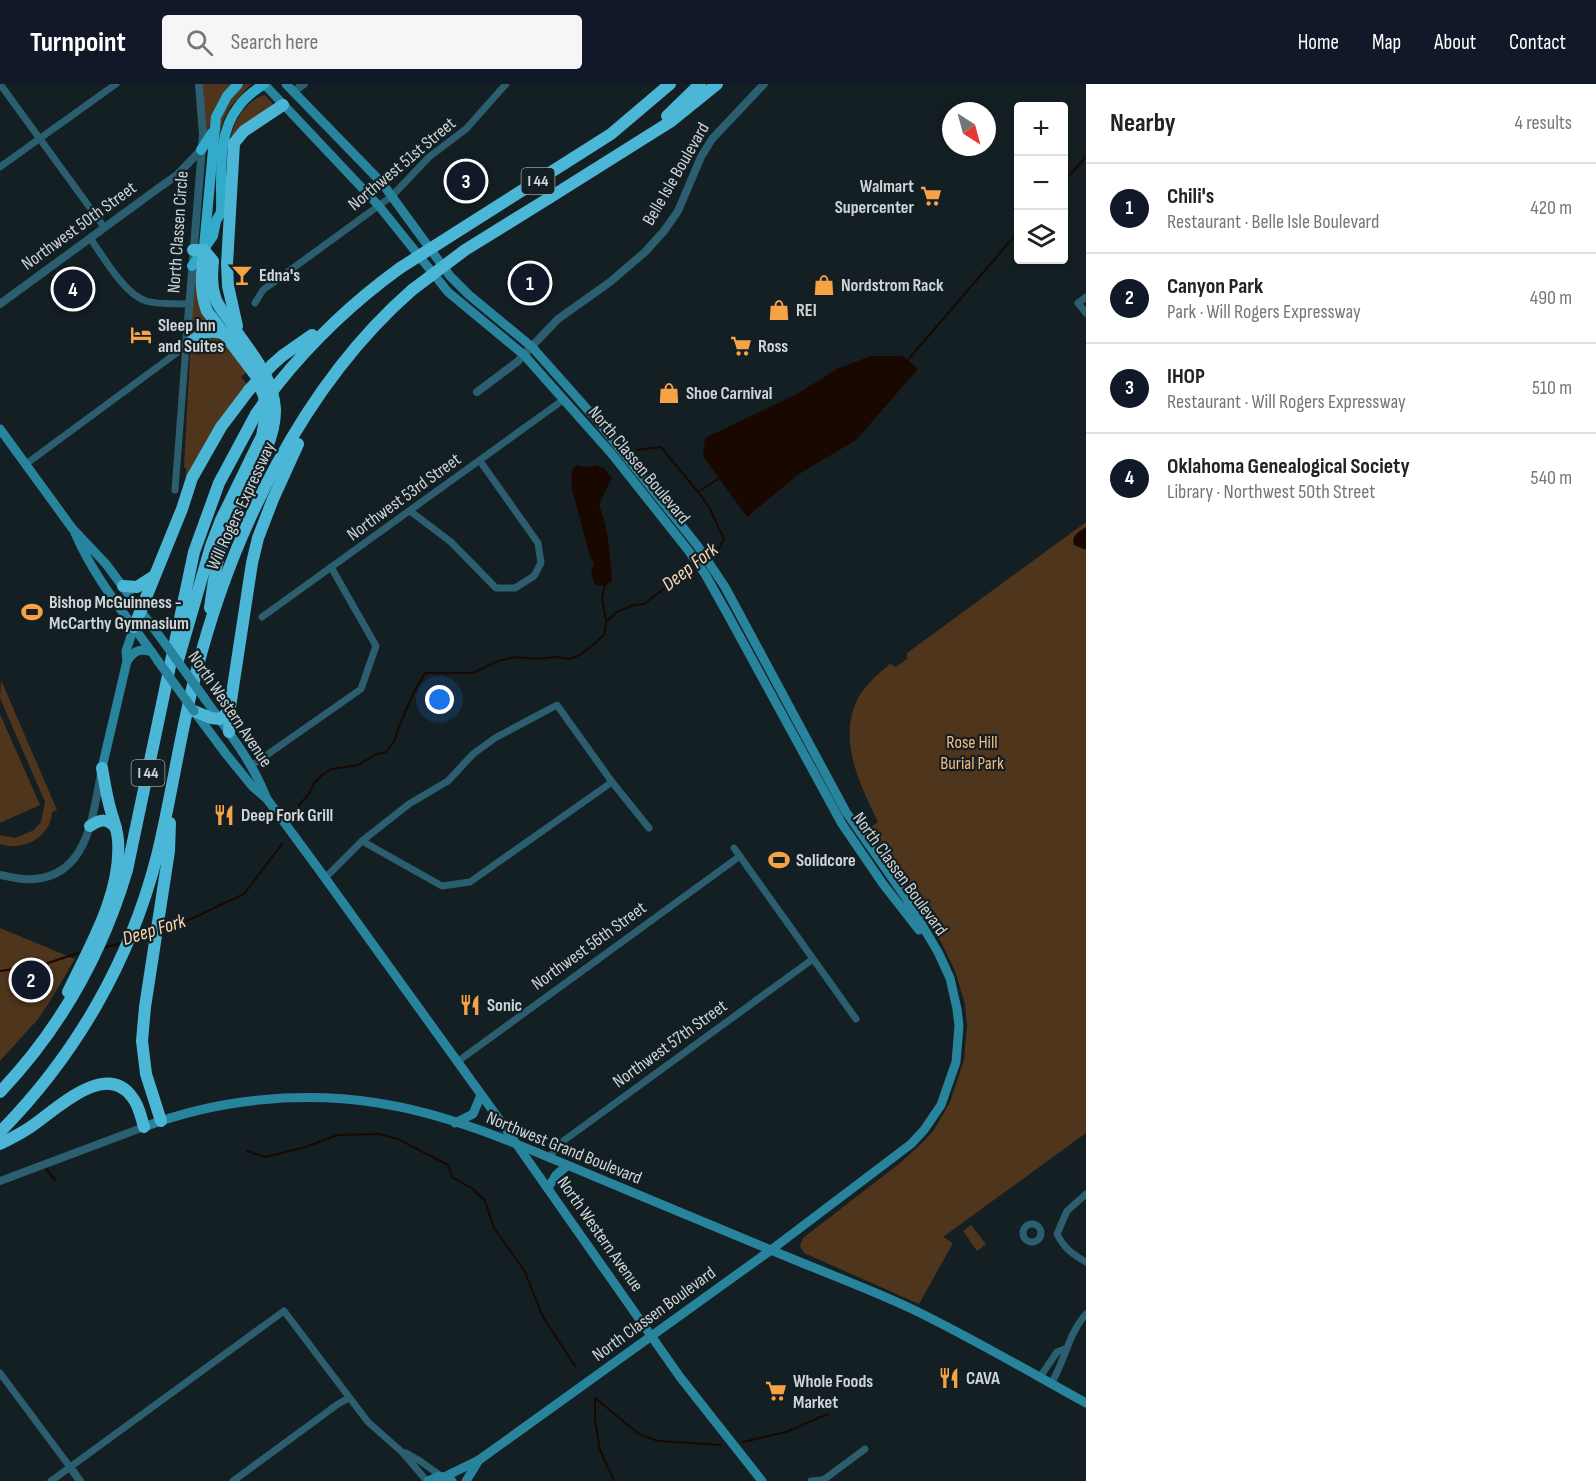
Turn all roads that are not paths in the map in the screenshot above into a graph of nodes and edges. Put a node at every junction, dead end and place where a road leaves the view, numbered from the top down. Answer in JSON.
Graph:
{"nodes":[{"id":1,"x":0,"y":84,"type":"edge"},
{"id":2,"x":116,"y":84,"type":"edge"},
{"id":3,"x":199,"y":84,"type":"edge"},
{"id":4,"x":238,"y":84,"type":"edge"},
{"id":5,"x":264,"y":84,"type":"edge"},
{"id":6,"x":286,"y":84,"type":"edge"},
{"id":7,"x":304,"y":84,"type":"edge"},
{"id":8,"x":506,"y":84,"type":"edge"},
{"id":9,"x":670,"y":84,"type":"edge"},
{"id":10,"x":700,"y":84,"type":"edge"},
{"id":11,"x":717,"y":84,"type":"edge"},
{"id":12,"x":764,"y":84,"type":"edge"},
{"id":13,"x":293,"y":92,"type":"junction"},
{"id":14,"x":284,"y":105,"type":"junction"},
{"id":15,"x":213,"y":130,"type":"junction"},
{"id":16,"x":40,"y":138,"type":"junction"},
{"id":17,"x":643,"y":140,"type":"junction"},
{"id":18,"x":201,"y":150,"type":"junction"},
{"id":19,"x":0,"y":167,"type":"edge"},
{"id":20,"x":177,"y":175,"type":"junction"},
{"id":21,"x":200,"y":184,"type":"junction"},
{"id":22,"x":392,"y":195,"type":"junction"},
{"id":23,"x":379,"y":206,"type":"junction"},
{"id":24,"x":221,"y":212,"type":"junction"},
{"id":25,"x":104,"y":227,"type":"junction"},
{"id":26,"x":90,"y":238,"type":"junction"},
{"id":27,"x":198,"y":250,"type":"junction"},
{"id":28,"x":192,"y":266,"type":"joint"},
{"id":29,"x":1086,"y":297,"type":"edge"},
{"id":30,"x":255,"y":303,"type":"dead end"},
{"id":31,"x":0,"y":304,"type":"edge"},
{"id":32,"x":189,"y":304,"type":"junction"},
{"id":33,"x":221,"y":309,"type":"junction"},
{"id":34,"x":1086,"y":313,"type":"edge"},
{"id":35,"x":335,"y":320,"type":"junction"},
{"id":36,"x":225,"y":334,"type":"junction"},
{"id":37,"x":242,"y":341,"type":"junction"},
{"id":38,"x":186,"y":346,"type":"junction"},
{"id":39,"x":532,"y":347,"type":"junction"},
{"id":40,"x":524,"y":355,"type":"junction"},
{"id":41,"x":477,"y":392,"type":"dead end"},
{"id":42,"x":318,"y":397,"type":"junction"},
{"id":43,"x":563,"y":400,"type":"junction"},
{"id":44,"x":596,"y":419,"type":"junction"},
{"id":45,"x":587,"y":427,"type":"junction"},
{"id":46,"x":0,"y":429,"type":"edge"},
{"id":47,"x":480,"y":461,"type":"junction"},
{"id":48,"x":26,"y":464,"type":"junction"},
{"id":49,"x":175,"y":490,"type":"dead end"},
{"id":50,"x":410,"y":511,"type":"junction"},
{"id":51,"x":72,"y":528,"type":"junction"},
{"id":52,"x":692,"y":548,"type":"junction"},
{"id":53,"x":331,"y":567,"type":"junction"},
{"id":54,"x":155,"y":576,"type":"junction"},
{"id":55,"x":123,"y":586,"type":"junction"},
{"id":56,"x":141,"y":610,"type":"junction"},
{"id":57,"x":737,"y":610,"type":"junction"},
{"id":58,"x":728,"y":615,"type":"junction"},
{"id":59,"x":262,"y":617,"type":"dead end"},
{"id":60,"x":134,"y":627,"type":"junction"},
{"id":61,"x":207,"y":633,"type":"junction"},
{"id":62,"x":143,"y":639,"type":"junction"},
{"id":63,"x":163,"y":643,"type":"junction"},
{"id":64,"x":126,"y":651,"type":"junction"},
{"id":65,"x":152,"y":652,"type":"junction"},
{"id":66,"x":127,"y":661,"type":"junction"},
{"id":67,"x":768,"y":668,"type":"junction"},
{"id":68,"x":759,"y":673,"type":"junction"},
{"id":69,"x":230,"y":707,"type":"junction"},
{"id":70,"x":160,"y":715,"type":"junction"},
{"id":71,"x":199,"y":715,"type":"junction"},
{"id":72,"x":220,"y":719,"type":"junction"},
{"id":73,"x":229,"y":732,"type":"junction"},
{"id":74,"x":251,"y":766,"type":"junction"},
{"id":75,"x":102,"y":768,"type":"junction"},
{"id":76,"x":818,"y":772,"type":"junction"},
{"id":77,"x":612,"y":782,"type":"junction"},
{"id":78,"x":171,"y":787,"type":"junction"},
{"id":79,"x":267,"y":799,"type":"junction"},
{"id":80,"x":90,"y":826,"type":"junction"},
{"id":81,"x":116,"y":828,"type":"junction"},
{"id":82,"x":649,"y":828,"type":"dead end"},
{"id":83,"x":362,"y":841,"type":"junction"},
{"id":84,"x":734,"y":848,"type":"dead end"},
{"id":85,"x":740,"y":856,"type":"junction"},
{"id":86,"x":0,"y":875,"type":"edge"},
{"id":87,"x":325,"y":878,"type":"junction"},
{"id":88,"x":108,"y":915,"type":"junction"},
{"id":89,"x":813,"y":959,"type":"junction"},
{"id":90,"x":856,"y":1019,"type":"dead end"},
{"id":91,"x":457,"y":1062,"type":"junction"},
{"id":92,"x":0,"y":1092,"type":"edge"},
{"id":93,"x":481,"y":1095,"type":"junction"},
{"id":94,"x":161,"y":1120,"type":"junction"},
{"id":95,"x":455,"y":1123,"type":"junction"},
{"id":96,"x":144,"y":1127,"type":"junction"},
{"id":97,"x":0,"y":1132,"type":"edge"},
{"id":98,"x":0,"y":1144,"type":"edge"},
{"id":99,"x":517,"y":1145,"type":"junction"},
{"id":100,"x":550,"y":1159,"type":"junction"},
{"id":101,"x":567,"y":1166,"type":"junction"},
{"id":102,"x":0,"y":1181,"type":"edge"},
{"id":103,"x":548,"y":1188,"type":"junction"},
{"id":104,"x":1086,"y":1194,"type":"edge"},
{"id":105,"x":1057,"y":1234,"type":"junction"},
{"id":106,"x":1041,"y":1235,"type":"dead end"},
{"id":107,"x":771,"y":1250,"type":"junction"},
{"id":108,"x":1086,"y":1262,"type":"edge"},
{"id":109,"x":1086,"y":1314,"type":"edge"},
{"id":110,"x":651,"y":1336,"type":"junction"},
{"id":111,"x":1065,"y":1349,"type":"junction"},
{"id":112,"x":0,"y":1373,"type":"edge"},
{"id":113,"x":1040,"y":1377,"type":"junction"},
{"id":114,"x":3,"y":1382,"type":"edge"},
{"id":115,"x":1051,"y":1384,"type":"junction"},
{"id":116,"x":349,"y":1398,"type":"junction"},
{"id":117,"x":1086,"y":1403,"type":"edge"},
{"id":118,"x":865,"y":1449,"type":"dead end"},
{"id":119,"x":402,"y":1452,"type":"junction"},
{"id":120,"x":478,"y":1460,"type":"junction"},
{"id":121,"x":70,"y":1467,"type":"junction"},
{"id":122,"x":445,"y":1478,"type":"edge"},
{"id":123,"x":822,"y":1480,"type":"edge"},
{"id":124,"x":51,"y":1481,"type":"edge"},
{"id":125,"x":74,"y":1481,"type":"edge"},
{"id":126,"x":80,"y":1481,"type":"edge"},
{"id":127,"x":233,"y":1481,"type":"edge"},
{"id":128,"x":427,"y":1481,"type":"edge"},
{"id":129,"x":466,"y":1481,"type":"edge"},
{"id":130,"x":762,"y":1481,"type":"edge"},
{"id":131,"x":811,"y":1481,"type":"edge"}],
"edges":[{"from":1,"to":16,"type":"street"},
{"from":2,"to":16,"type":"street"},
{"from":3,"to":18,"type":"street","name":"North Classen Circle"},
{"from":4,"to":15,"type":"highway"},
{"from":5,"to":14,"type":"main road","name":"North Classen Boulevard"},
{"from":5,"to":24,"type":"highway"},
{"from":6,"to":13,"type":"main road","name":"North Classen Boulevard"},
{"from":7,"to":13,"type":"street"},
{"from":8,"to":22,"type":"street","name":"Northwest 51st Street"},
{"from":9,"to":35,"type":"highway","name":"Will Rogers Expressway","number":"I 44","bridge":true},
{"from":10,"to":17,"type":"highway"},
{"from":11,"to":17,"type":"highway","name":"Will Rogers Expressway","number":"I 44"},
{"from":12,"to":39,"type":"street","name":"Belle Isle Boulevard"},
{"from":13,"to":22,"type":"main road","name":"North Classen Boulevard"},
{"from":14,"to":23,"type":"main road","name":"North Classen Boulevard"},
{"from":14,"to":37,"type":"highway"},
{"from":15,"to":18,"type":"highway"},
{"from":15,"to":27,"type":"highway"},
{"from":16,"to":19,"type":"street"},
{"from":16,"to":25,"type":"street"},
{"from":17,"to":42,"type":"highway","name":"Will Rogers Expressway","number":"I 44","bridge":true},
{"from":18,"to":20,"type":"street","name":"Northwest 50th Street"},
{"from":18,"to":21,"type":"street","name":"North Classen Circle"},
{"from":20,"to":21,"type":"street"},
{"from":20,"to":25,"type":"street","name":"Northwest 50th Street"},
{"from":21,"to":27,"type":"street","name":"North Classen Circle"},
{"from":22,"to":23,"type":"street","name":"Northwest 51st Street"},
{"from":22,"to":39,"type":"main road","name":"North Classen Boulevard"},
{"from":23,"to":30,"type":"street","name":"Northwest 51st Street"},
{"from":23,"to":40,"type":"main road","name":"North Classen Boulevard"},
{"from":24,"to":27,"type":"highway"},
{"from":24,"to":33,"type":"highway"},
{"from":25,"to":26,"type":"street","name":"Northwest 50th Street"},
{"from":26,"to":31,"type":"street","name":"Northwest 50th Street"},
{"from":26,"to":32,"type":"street"},
{"from":27,"to":28,"type":"highway"},
{"from":27,"to":33,"type":"highway"},
{"from":27,"to":36,"type":"highway"},
{"from":28,"to":32,"type":"street","name":"North Classen Circle"},
{"from":29,"to":34,"type":"street"},
{"from":32,"to":38,"type":"street","name":"North Classen Circle"},
{"from":33,"to":37,"type":"highway"},
{"from":35,"to":54,"type":"highway","bridge":true},
{"from":35,"to":70,"type":"highway","name":"Will Rogers Expressway","number":"I 44","bridge":true},
{"from":36,"to":38,"type":"highway"},
{"from":36,"to":70,"type":"highway"},
{"from":37,"to":61,"type":"highway"},
{"from":38,"to":48,"type":"street"},
{"from":38,"to":49,"type":"street","name":"North Classen Circle"},
{"from":39,"to":40,"type":"street","name":"Belle Isle Boulevard"},
{"from":39,"to":44,"type":"main road","name":"North Classen Boulevard"},
{"from":40,"to":41,"type":"street","name":"Belle Isle Boulevard"},
{"from":40,"to":43,"type":"main road","name":"North Classen Boulevard"},
{"from":42,"to":61,"type":"highway","name":"Will Rogers Expressway","number":"I 44"},
{"from":42,"to":69,"type":"highway"},
{"from":43,"to":45,"type":"main road","name":"North Classen Boulevard"},
{"from":43,"to":47,"type":"street","name":"Northwest 53rd Street"},
{"from":44,"to":45,"type":"main road"},
{"from":44,"to":52,"type":"main road","name":"North Classen Boulevard"},
{"from":45,"to":52,"type":"main road","name":"North Classen Boulevard"},
{"from":46,"to":48,"type":"main road","name":"North Western Avenue"},
{"from":47,"to":50,"type":"street","name":"Northwest 53rd Street"},
{"from":47,"to":50,"type":"street"},
{"from":48,"to":51,"type":"main road","name":"North Western Avenue"},
{"from":50,"to":53,"type":"street","name":"Northwest 53rd Street"},
{"from":51,"to":55,"type":"main road","name":"North Western Avenue"},
{"from":51,"to":60,"type":"main road","name":"North Western Avenue"},
{"from":52,"to":57,"type":"main road","name":"North Classen Boulevard"},
{"from":52,"to":58,"type":"main road","name":"North Classen Boulevard"},
{"from":53,"to":59,"type":"street","name":"Northwest 53rd Street"},
{"from":53,"to":74,"type":"street"},
{"from":54,"to":55,"type":"highway"},
{"from":54,"to":56,"type":"highway"},
{"from":55,"to":56,"type":"main road","name":"North Western Avenue"},
{"from":56,"to":60,"type":"highway"},
{"from":56,"to":63,"type":"main road","name":"North Western Avenue"},
{"from":57,"to":58,"type":"main road"},
{"from":57,"to":67,"type":"main road","name":"North Classen Boulevard"},
{"from":58,"to":68,"type":"main road","name":"North Classen Boulevard"},
{"from":60,"to":62,"type":"main road","name":"North Western Avenue"},
{"from":60,"to":64,"type":"main road"},
{"from":61,"to":78,"type":"highway","name":"Will Rogers Expressway","number":"I 44"},
{"from":62,"to":63,"type":"main road"},
{"from":62,"to":64,"type":"main road"},
{"from":62,"to":65,"type":"main road","name":"North Western Avenue"},
{"from":63,"to":72,"type":"main road","name":"North Western Avenue","bridge":true},
{"from":64,"to":66,"type":"main road"},
{"from":65,"to":66,"type":"main road"},
{"from":65,"to":71,"type":"main road","name":"North Western Avenue","bridge":true},
{"from":66,"to":75,"type":"main road"},
{"from":67,"to":68,"type":"main road"},
{"from":67,"to":76,"type":"main road","name":"North Classen Boulevard"},
{"from":68,"to":76,"type":"main road","name":"North Classen Boulevard"},
{"from":69,"to":72,"type":"highway"},
{"from":69,"to":73,"type":"highway"},
{"from":70,"to":88,"type":"highway","name":"Will Rogers Expressway","number":"I 44"},
{"from":71,"to":72,"type":"highway"},
{"from":71,"to":79,"type":"main road","name":"North Western Avenue"},
{"from":72,"to":73,"type":"main road","name":"North Western Avenue"},
{"from":73,"to":74,"type":"main road","name":"North Western Avenue"},
{"from":74,"to":79,"type":"main road","name":"North Western Avenue"},
{"from":75,"to":80,"type":"street"},
{"from":75,"to":81,"type":"highway"},
{"from":76,"to":107,"type":"main road","name":"North Classen Boulevard"},
{"from":77,"to":82,"type":"street"},
{"from":77,"to":83,"type":"street"},
{"from":77,"to":83,"type":"street"},
{"from":78,"to":94,"type":"highway"},
{"from":78,"to":97,"type":"highway","name":"Will Rogers Expressway","number":"I 44"},
{"from":79,"to":87,"type":"main road","name":"North Western Avenue"},
{"from":80,"to":81,"type":"highway"},
{"from":80,"to":86,"type":"street"},
{"from":81,"to":88,"type":"highway"},
{"from":83,"to":87,"type":"street"},
{"from":84,"to":85,"type":"street"},
{"from":85,"to":89,"type":"street"},
{"from":85,"to":91,"type":"street","name":"Northwest 56th Street"},
{"from":87,"to":91,"type":"main road","name":"North Western Avenue"},
{"from":88,"to":92,"type":"highway","name":"Will Rogers Expressway","number":"I 44"},
{"from":89,"to":90,"type":"street"},
{"from":89,"to":100,"type":"street","name":"Northwest 57th Street"},
{"from":91,"to":93,"type":"main road","name":"North Western Avenue"},
{"from":93,"to":95,"type":"main road"},
{"from":93,"to":99,"type":"main road","name":"North Western Avenue"},
{"from":94,"to":95,"type":"main road","name":"Northwest Grand Boulevard"},
{"from":94,"to":96,"type":"main road","name":"Northwest Grand Boulevard"},
{"from":95,"to":99,"type":"main road","name":"Northwest Grand Boulevard"},
{"from":96,"to":98,"type":"highway"},
{"from":96,"to":102,"type":"street","name":"Northwest Grand Boulevard"},
{"from":99,"to":100,"type":"main road","name":"Northwest Grand Boulevard"},
{"from":99,"to":103,"type":"main road","name":"North Western Avenue"},
{"from":100,"to":101,"type":"main road","name":"Northwest Grand Boulevard"},
{"from":101,"to":103,"type":"main road"},
{"from":101,"to":107,"type":"main road","name":"Northwest Grand Boulevard"},
{"from":103,"to":110,"type":"main road","name":"North Western Avenue"},
{"from":104,"to":105,"type":"street"},
{"from":105,"to":106,"type":"street"},
{"from":105,"to":108,"type":"street"},
{"from":107,"to":110,"type":"main road","name":"North Classen Boulevard"},
{"from":107,"to":113,"type":"main road","name":"Northwest Grand Boulevard"},
{"from":109,"to":111,"type":"street"},
{"from":110,"to":120,"type":"main road","name":"North Classen Boulevard"},
{"from":110,"to":130,"type":"main road","name":"North Western Avenue"},
{"from":111,"to":113,"type":"street"},
{"from":111,"to":115,"type":"street"},
{"from":112,"to":114,"type":"street"},
{"from":113,"to":115,"type":"main road","name":"Northwest Grand Boulevard"},
{"from":114,"to":121,"type":"street"},
{"from":115,"to":117,"type":"main road","name":"Northwest Grand Boulevard"},
{"from":116,"to":119,"type":"street"},
{"from":116,"to":121,"type":"street"},
{"from":116,"to":127,"type":"street"},
{"from":118,"to":123,"type":"street"},
{"from":119,"to":122,"type":"street"},
{"from":119,"to":128,"type":"street"},
{"from":120,"to":122,"type":"main road","name":"North Classen Boulevard"},
{"from":120,"to":129,"type":"main road","name":"North Classen Boulevard"},
{"from":121,"to":124,"type":"street"},
{"from":121,"to":125,"type":"street"},
{"from":121,"to":126,"type":"street"},
{"from":122,"to":128,"type":"main road","name":"North Classen Boulevard"},
{"from":123,"to":131,"type":"street"}]}
